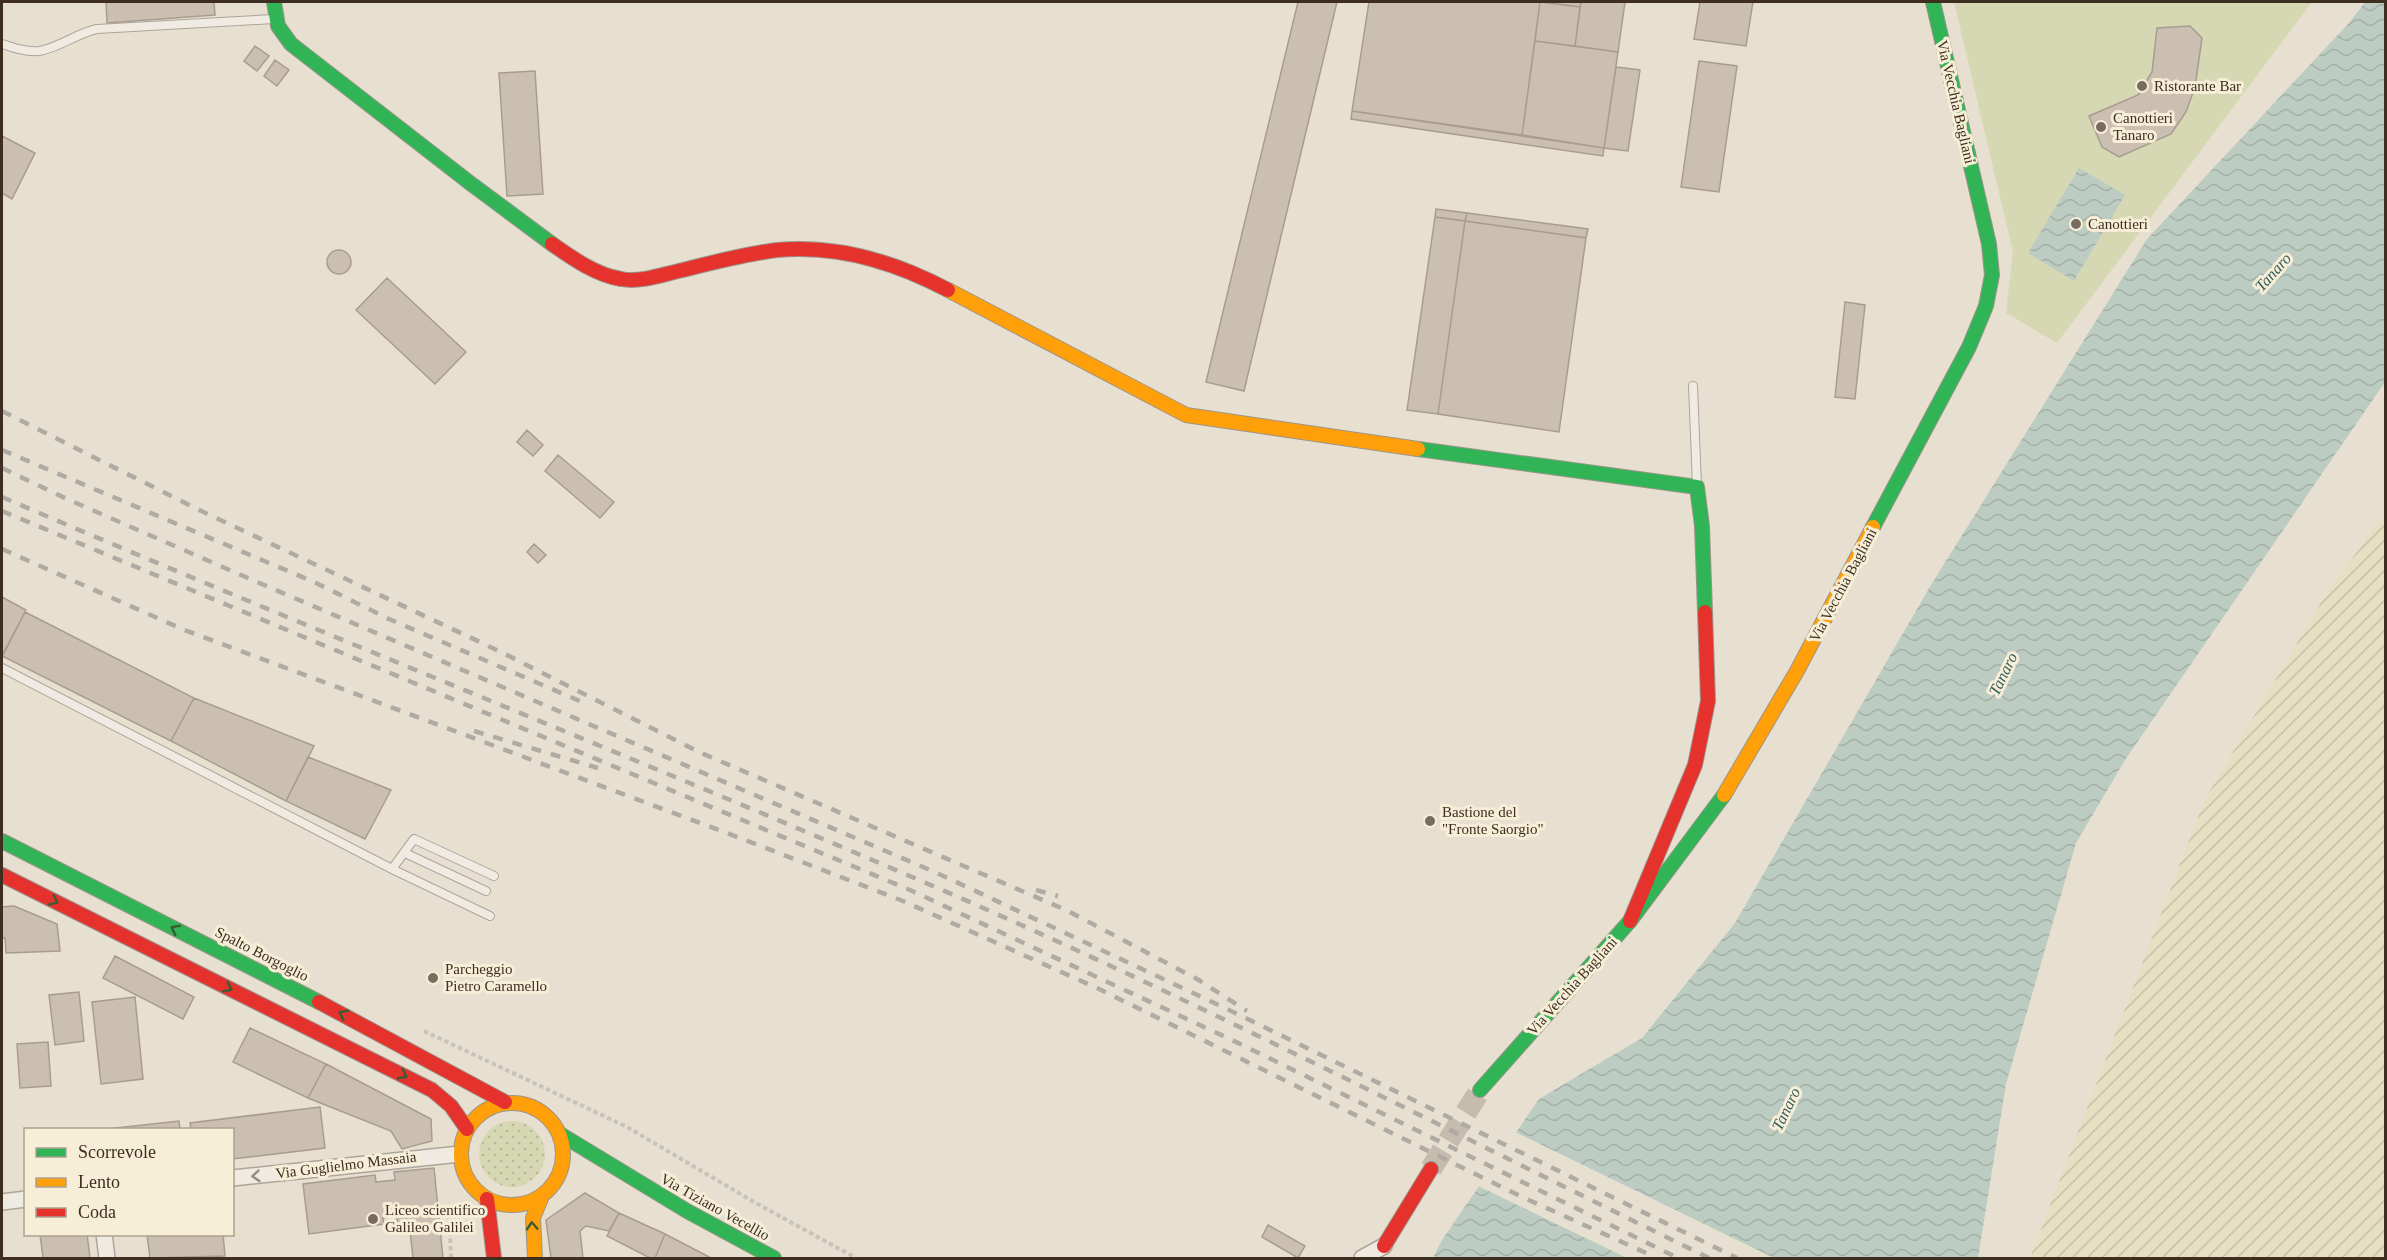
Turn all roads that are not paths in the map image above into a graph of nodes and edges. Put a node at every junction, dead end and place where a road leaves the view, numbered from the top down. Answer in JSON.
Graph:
{"nodes":[{"id":1,"x":274,"y":2,"type":"edge"},
{"id":2,"x":1933,"y":2,"type":"edge"},
{"id":3,"x":276,"y":18,"type":"junction"},
{"id":4,"x":2,"y":44,"type":"edge"},
{"id":5,"x":1693,"y":386,"type":"dead end"},
{"id":6,"x":1697,"y":487,"type":"junction"},
{"id":7,"x":2,"y":668,"type":"edge"},
{"id":8,"x":2,"y":841,"type":"edge"},
{"id":9,"x":405,"y":853,"type":"junction"},
{"id":10,"x":392,"y":869,"type":"junction"},
{"id":11,"x":2,"y":875,"type":"edge"},
{"id":12,"x":494,"y":876,"type":"dead end"},
{"id":13,"x":486,"y":891,"type":"dead end"},
{"id":14,"x":490,"y":916,"type":"dead end"},
{"id":15,"x":1630,"y":921,"type":"junction"},
{"id":16,"x":1480,"y":1090,"type":"tunnel mouth"},
{"id":17,"x":505,"y":1102,"type":"junction"},
{"id":18,"x":467,"y":1129,"type":"junction"},
{"id":19,"x":560,"y":1134,"type":"junction"},
{"id":20,"x":460,"y":1154,"type":"junction"},
{"id":21,"x":1431,"y":1169,"type":"tunnel mouth"},
{"id":22,"x":234,"y":1178,"type":"edge"},
{"id":23,"x":557,"y":1178,"type":"junction"},
{"id":24,"x":640,"y":1183,"type":"junction"},
{"id":25,"x":542,"y":1196,"type":"junction"},
{"id":26,"x":24,"y":1199,"type":"edge"},
{"id":27,"x":487,"y":1199,"type":"junction"},
{"id":28,"x":2,"y":1202,"type":"edge"},
{"id":29,"x":104,"y":1236,"type":"edge"},
{"id":30,"x":1381,"y":1252,"type":"edge"},
{"id":31,"x":755,"y":1253,"type":"edge"},
{"id":32,"x":107,"y":1258,"type":"edge"},
{"id":33,"x":494,"y":1258,"type":"edge"},
{"id":34,"x":535,"y":1258,"type":"edge"},
{"id":35,"x":774,"y":1258,"type":"edge"},
{"id":36,"x":1362,"y":1258,"type":"edge"}],
"edges":[{"from":1,"to":3,"type":"street"},
{"from":2,"to":15,"type":"street","name":"Via Vecchia Bagliani"},
{"from":3,"to":4,"type":"lane"},
{"from":3,"to":6,"type":"street"},
{"from":5,"to":6,"type":"lane"},
{"from":6,"to":15,"type":"street"},
{"from":7,"to":10,"type":"lane"},
{"from":17,"to":8,"type":"street","name":"Spalto Borgoglio","one_way":true},
{"from":9,"to":10,"type":"lane"},
{"from":9,"to":12,"type":"lane"},
{"from":9,"to":13,"type":"lane"},
{"from":10,"to":14,"type":"lane"},
{"from":11,"to":18,"type":"street","one_way":true},
{"from":15,"to":16,"type":"street","name":"Via Vecchia Bagliani"},
{"from":17,"to":18,"type":"street"},
{"from":17,"to":19,"type":"street","name":"Spalto Borgoglio"},
{"from":18,"to":20,"type":"street"},
{"from":19,"to":23,"type":"street"},
{"from":19,"to":24,"type":"street","name":"Spalto Borgoglio"},
{"from":20,"to":22,"type":"street","name":"Via Guglielmo Massaia","one_way":true},
{"from":20,"to":27,"type":"street"},
{"from":21,"to":30,"type":"street"},
{"from":23,"to":24,"type":"street"},
{"from":23,"to":25,"type":"street"},
{"from":24,"to":31,"type":"street","name":"Via Tiziano Vecellio"},
{"from":25,"to":27,"type":"street"},
{"from":34,"to":25,"type":"street","one_way":true},
{"from":26,"to":28,"type":"street"},
{"from":27,"to":33,"type":"street"},
{"from":29,"to":32,"type":"street"},
{"from":30,"to":36,"type":"street"},
{"from":31,"to":35,"type":"street","name":"Via Tiziano Vecellio"}]}
